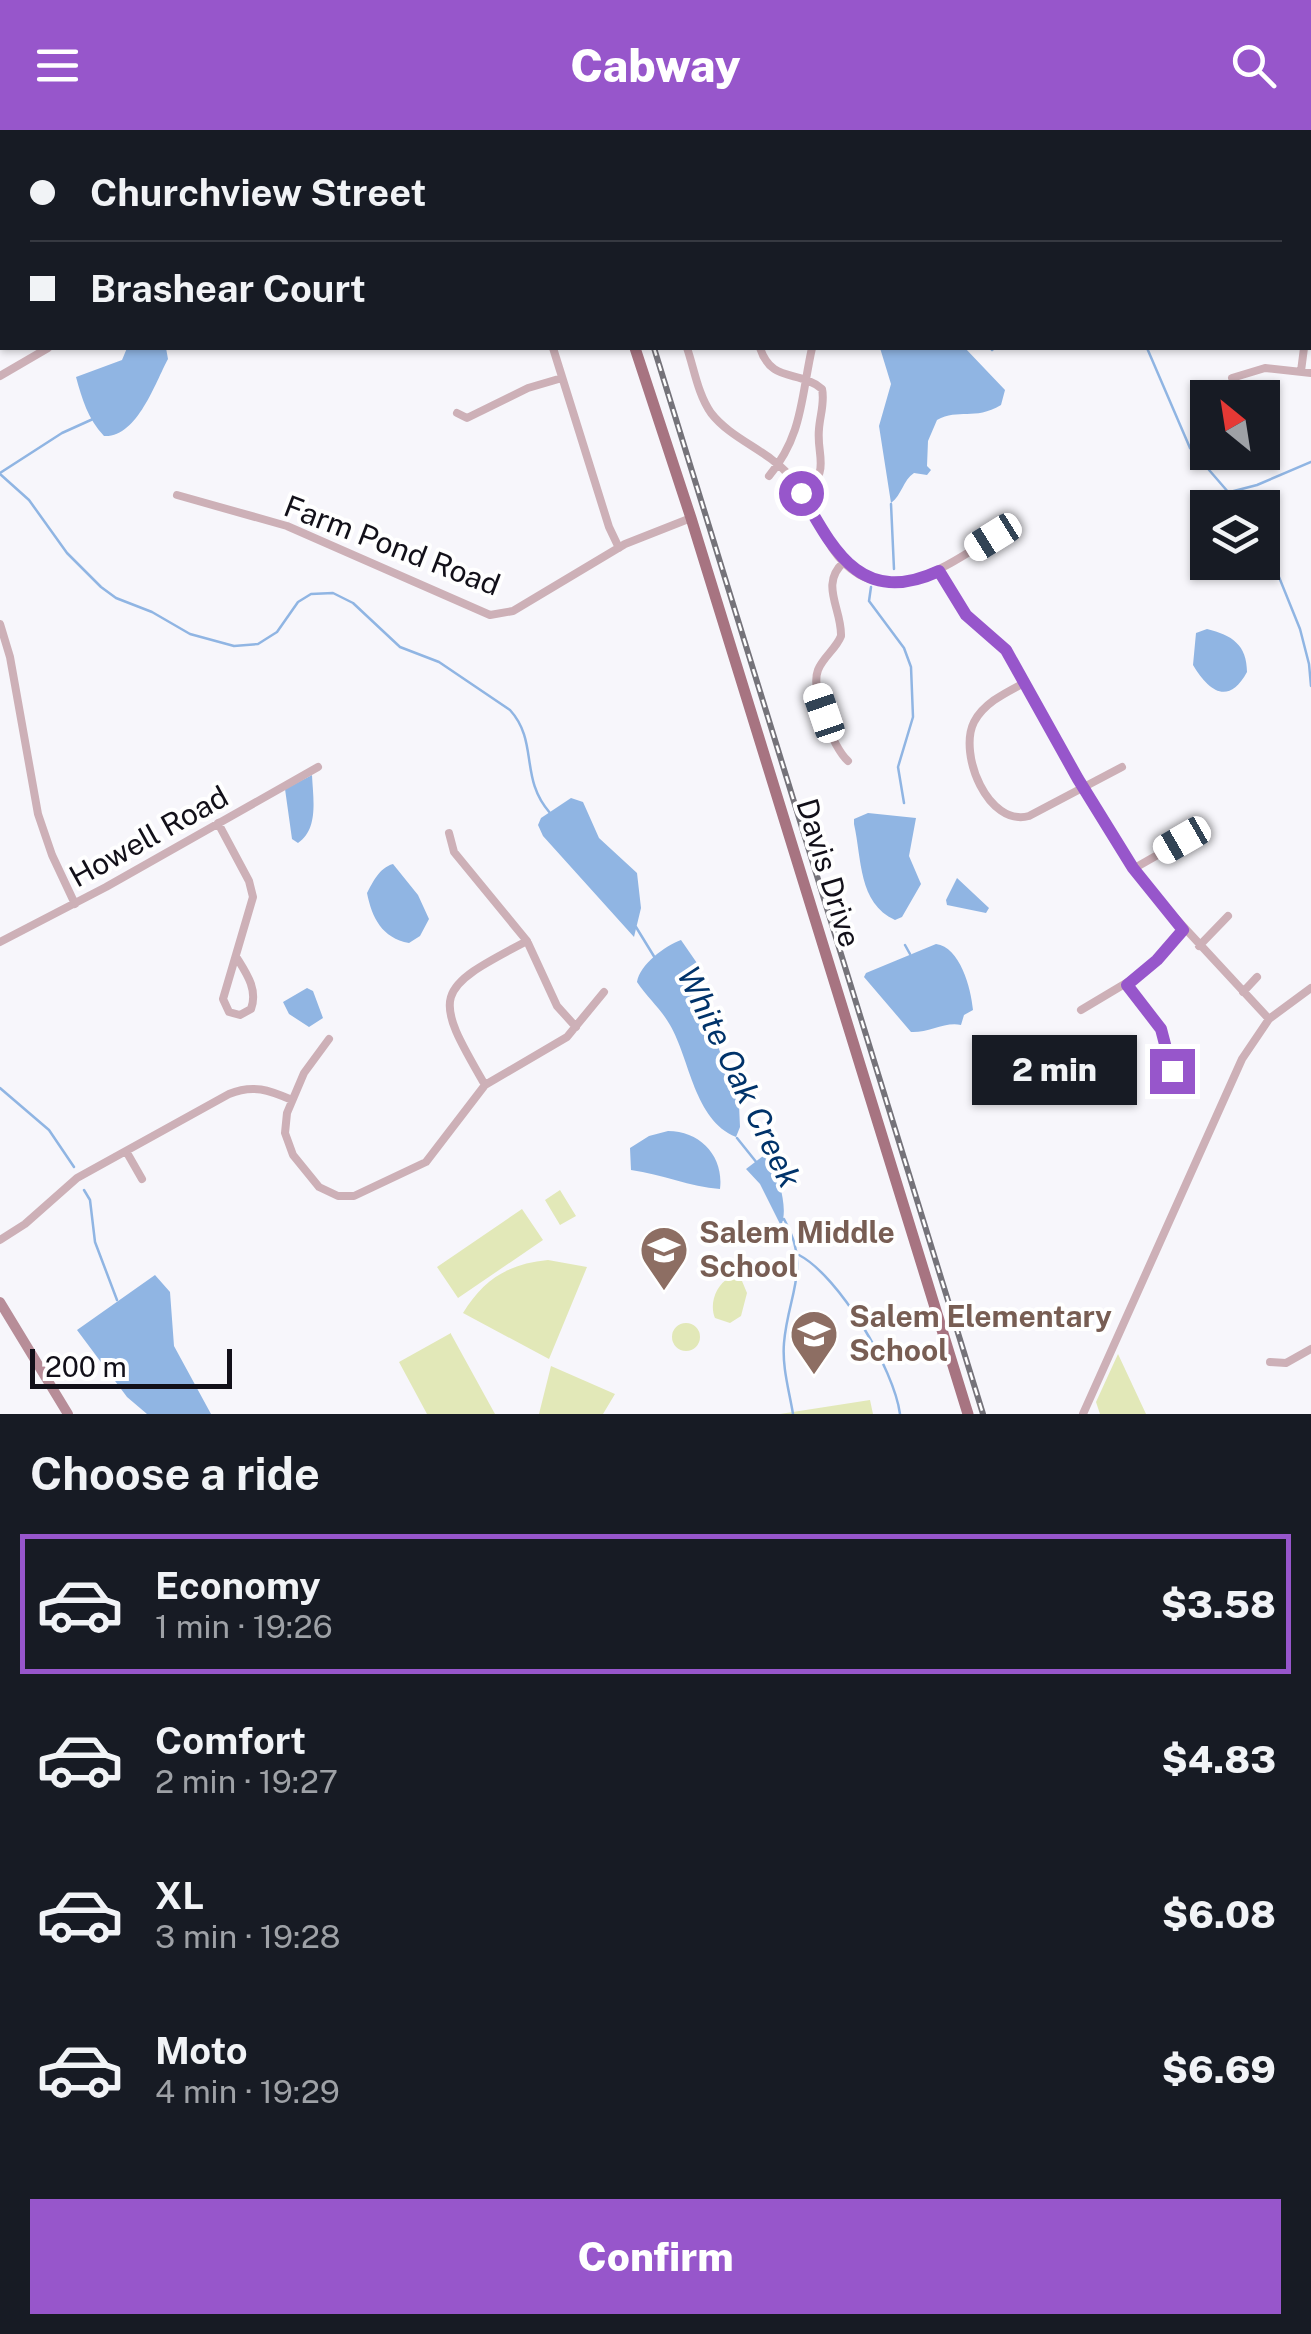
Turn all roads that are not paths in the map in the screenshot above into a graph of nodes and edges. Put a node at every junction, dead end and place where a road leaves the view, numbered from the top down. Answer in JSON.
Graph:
{"nodes":[{"id":1,"x":45,"y":350,"type":"edge"},
{"id":2,"x":554,"y":350,"type":"edge"},
{"id":3,"x":636,"y":350,"type":"edge"},
{"id":4,"x":688,"y":350,"type":"edge"},
{"id":5,"x":761,"y":350,"type":"edge"},
{"id":6,"x":812,"y":350,"type":"edge"},
{"id":7,"x":1306,"y":372,"type":"edge"},
{"id":8,"x":0,"y":376,"type":"edge"},
{"id":9,"x":562,"y":378,"type":"junction"},
{"id":10,"x":1232,"y":378,"type":"dead end"},
{"id":11,"x":805,"y":379,"type":"junction"},
{"id":12,"x":457,"y":413,"type":"dead end"},
{"id":13,"x":778,"y":466,"type":"junction"},
{"id":14,"x":769,"y":476,"type":"dead end"},
{"id":15,"x":801,"y":493,"type":"junction"},
{"id":16,"x":177,"y":495,"type":"dead end"},
{"id":17,"x":691,"y":518,"type":"junction"},
{"id":18,"x":993,"y":537,"type":"dead end"},
{"id":19,"x":619,"y":548,"type":"junction"},
{"id":20,"x":844,"y":562,"type":"junction"},
{"id":21,"x":939,"y":571,"type":"junction"},
{"id":22,"x":0,"y":624,"type":"edge"},
{"id":23,"x":1024,"y":682,"type":"junction"},
{"id":24,"x":848,"y":762,"type":"dead end"},
{"id":25,"x":1122,"y":766,"type":"dead end"},
{"id":26,"x":318,"y":767,"type":"dead end"},
{"id":27,"x":1082,"y":787,"type":"junction"},
{"id":28,"x":218,"y":823,"type":"junction"},
{"id":29,"x":449,"y":833,"type":"dead end"},
{"id":30,"x":1182,"y":840,"type":"dead end"},
{"id":31,"x":1133,"y":868,"type":"junction"},
{"id":32,"x":75,"y":904,"type":"junction"},
{"id":33,"x":1228,"y":916,"type":"dead end"},
{"id":34,"x":1183,"y":930,"type":"junction"},
{"id":35,"x":527,"y":940,"type":"junction"},
{"id":36,"x":0,"y":942,"type":"edge"},
{"id":37,"x":1198,"y":946,"type":"junction"},
{"id":38,"x":237,"y":958,"type":"junction"},
{"id":39,"x":1258,"y":977,"type":"dead end"},
{"id":40,"x":1127,"y":985,"type":"junction"},
{"id":41,"x":1311,"y":988,"type":"edge"},
{"id":42,"x":604,"y":992,"type":"dead end"},
{"id":43,"x":1243,"y":992,"type":"junction"},
{"id":44,"x":1082,"y":1010,"type":"dead end"},
{"id":45,"x":1269,"y":1019,"type":"junction"},
{"id":46,"x":576,"y":1028,"type":"junction"},
{"id":47,"x":330,"y":1039,"type":"dead end"},
{"id":48,"x":1174,"y":1082,"type":"dead end"},
{"id":49,"x":485,"y":1085,"type":"junction"},
{"id":50,"x":292,"y":1100,"type":"junction"},
{"id":51,"x":126,"y":1152,"type":"junction"},
{"id":52,"x":142,"y":1179,"type":"dead end"},
{"id":53,"x":0,"y":1240,"type":"edge"},
{"id":54,"x":0,"y":1302,"type":"edge"},
{"id":55,"x":1311,"y":1349,"type":"edge"},
{"id":56,"x":1270,"y":1362,"type":"dead end"},
{"id":57,"x":68,"y":1414,"type":"edge"},
{"id":58,"x":968,"y":1414,"type":"edge"},
{"id":59,"x":1082,"y":1414,"type":"edge"}],
"edges":[{"from":1,"to":8,"type":"street"},
{"from":2,"to":9,"type":"street"},
{"from":3,"to":17,"type":"main road","name":"Davis Drive"},
{"from":4,"to":13,"type":"street"},
{"from":5,"to":11,"type":"street"},
{"from":6,"to":11,"type":"street"},
{"from":7,"to":10,"type":"street"},
{"from":9,"to":12,"type":"street"},
{"from":9,"to":19,"type":"street"},
{"from":11,"to":13,"type":"street"},
{"from":11,"to":15,"type":"street"},
{"from":13,"to":14,"type":"street"},
{"from":13,"to":15,"type":"street"},
{"from":15,"to":20,"type":"street"},
{"from":16,"to":19,"type":"street","name":"Farm Pond Road"},
{"from":17,"to":19,"type":"street","name":"Farm Pond Road"},
{"from":17,"to":58,"type":"main road","name":"Davis Drive"},
{"from":18,"to":21,"type":"street"},
{"from":20,"to":21,"type":"street"},
{"from":20,"to":24,"type":"street"},
{"from":21,"to":23,"type":"street"},
{"from":22,"to":32,"type":"street"},
{"from":23,"to":27,"type":"street"},
{"from":23,"to":27,"type":"street"},
{"from":25,"to":27,"type":"street"},
{"from":26,"to":28,"type":"street","name":"Howell Road"},
{"from":27,"to":31,"type":"street"},
{"from":28,"to":32,"type":"street","name":"Howell Road"},
{"from":28,"to":38,"type":"street"},
{"from":29,"to":35,"type":"street"},
{"from":30,"to":31,"type":"street"},
{"from":31,"to":34,"type":"street"},
{"from":32,"to":36,"type":"street","name":"Howell Road"},
{"from":33,"to":37,"type":"street"},
{"from":34,"to":37,"type":"street"},
{"from":34,"to":40,"type":"street"},
{"from":35,"to":46,"type":"street"},
{"from":35,"to":49,"type":"street"},
{"from":37,"to":43,"type":"street"},
{"from":38,"to":38,"type":"street"},
{"from":39,"to":43,"type":"street"},
{"from":40,"to":44,"type":"street"},
{"from":40,"to":48,"type":"street"},
{"from":41,"to":45,"type":"street"},
{"from":42,"to":46,"type":"street"},
{"from":43,"to":45,"type":"street"},
{"from":45,"to":59,"type":"street"},
{"from":46,"to":49,"type":"street"},
{"from":47,"to":50,"type":"street"},
{"from":49,"to":50,"type":"street"},
{"from":50,"to":51,"type":"street"},
{"from":51,"to":52,"type":"street"},
{"from":51,"to":53,"type":"street"},
{"from":54,"to":57,"type":"street"},
{"from":55,"to":56,"type":"street"}]}
